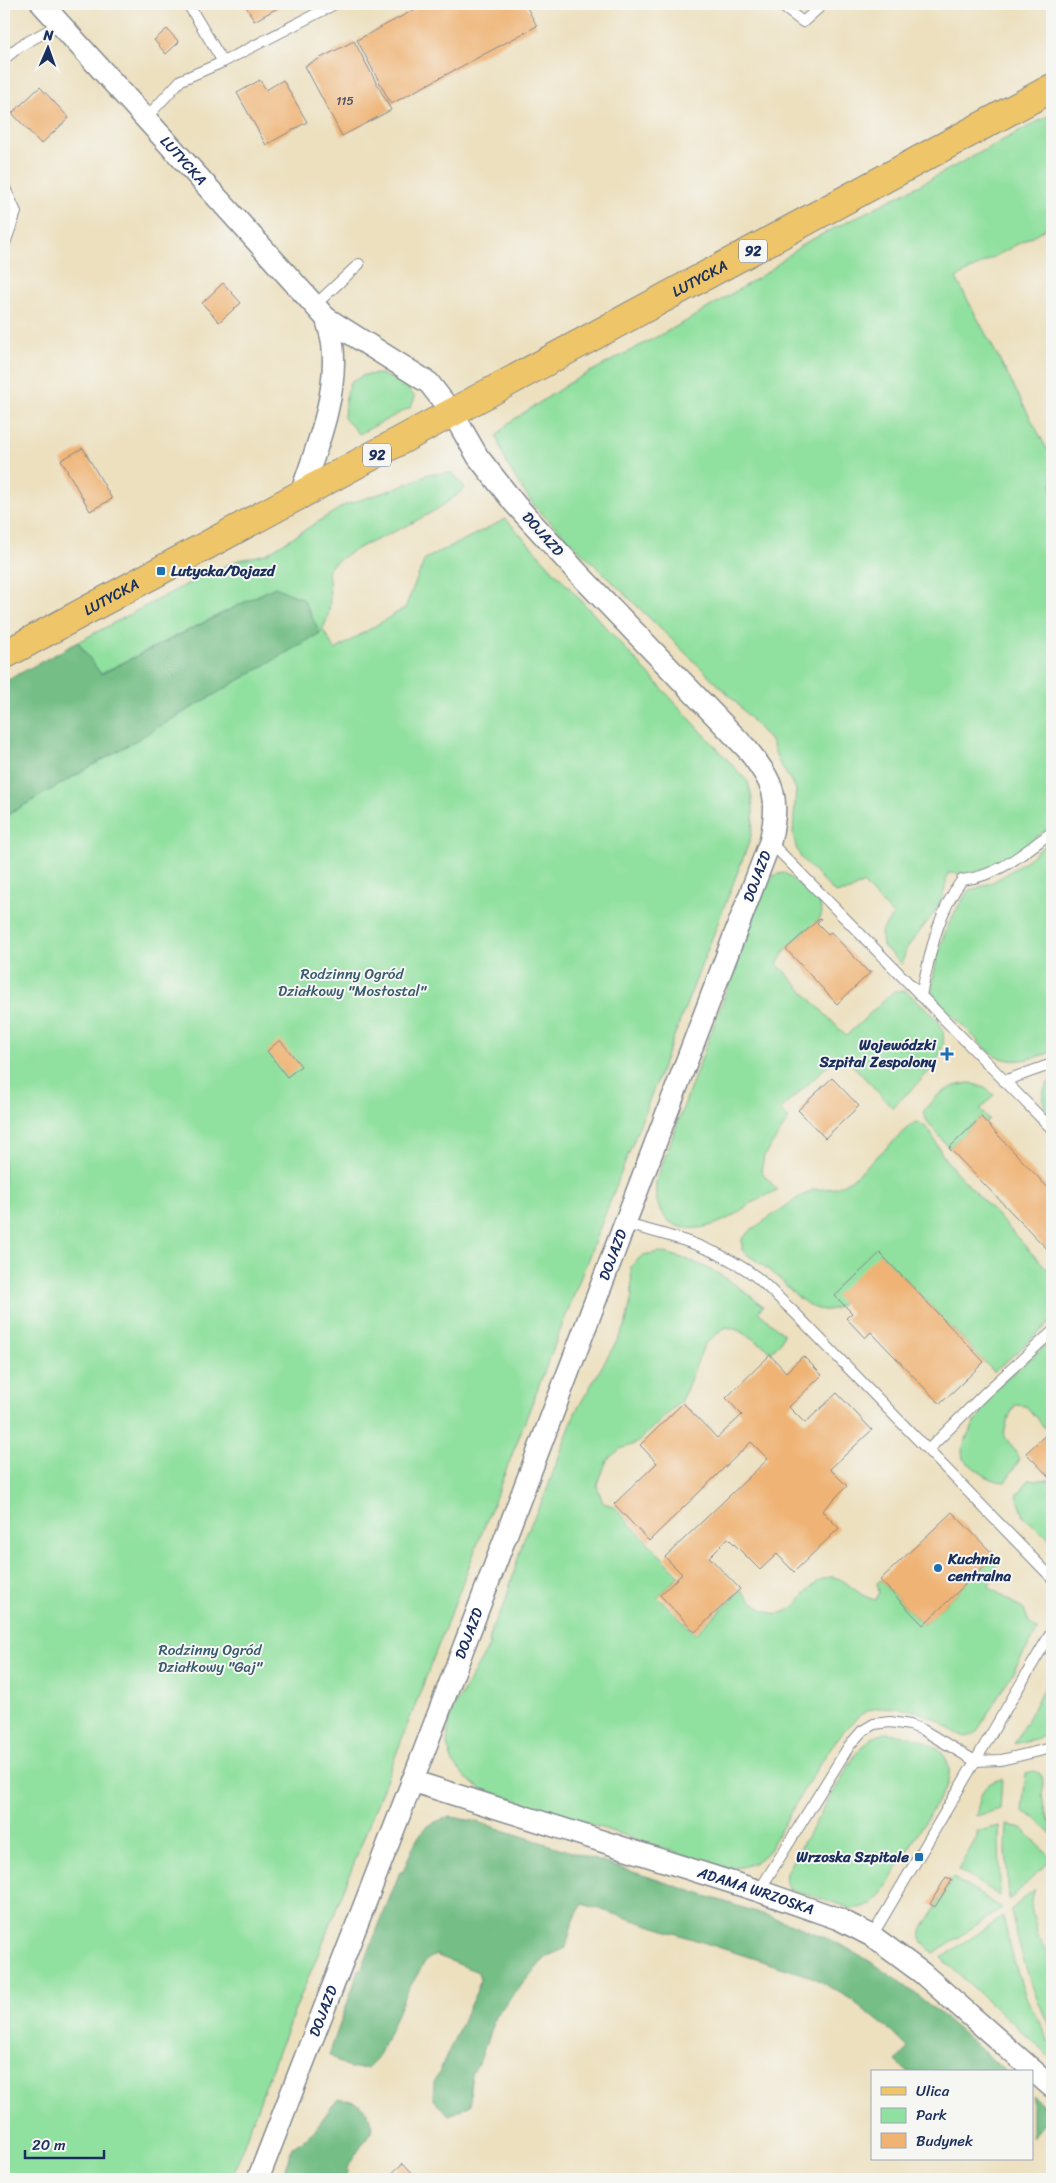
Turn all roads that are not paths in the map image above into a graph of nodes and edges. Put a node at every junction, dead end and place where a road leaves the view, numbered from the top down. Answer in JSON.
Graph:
{"nodes":[{"id":1,"x":42,"y":4,"type":"edge"},
{"id":2,"x":188,"y":4,"type":"edge"},
{"id":3,"x":335,"y":4,"type":"edge"},
{"id":4,"x":779,"y":4,"type":"edge"},
{"id":5,"x":823,"y":4,"type":"edge"},
{"id":6,"x":60,"y":24,"type":"junction"},
{"id":7,"x":4,"y":59,"type":"edge"},
{"id":8,"x":223,"y":62,"type":"junction"},
{"id":9,"x":1052,"y":88,"type":"edge"},
{"id":10,"x":146,"y":118,"type":"junction"},
{"id":11,"x":4,"y":186,"type":"edge"},
{"id":12,"x":4,"y":246,"type":"edge"},
{"id":13,"x":359,"y":264,"type":"dead end"},
{"id":14,"x":321,"y":312,"type":"junction"},
{"id":15,"x":453,"y":414,"type":"junction"},
{"id":16,"x":300,"y":496,"type":"junction"},
{"id":17,"x":4,"y":656,"type":"edge"},
{"id":18,"x":1052,"y":832,"type":"edge"},
{"id":19,"x":770,"y":842,"type":"junction"},
{"id":20,"x":921,"y":995,"type":"junction"},
{"id":21,"x":1052,"y":1064,"type":"edge"},
{"id":22,"x":1004,"y":1082,"type":"junction"},
{"id":23,"x":1052,"y":1129,"type":"edge"},
{"id":24,"x":625,"y":1224,"type":"junction"},
{"id":25,"x":1052,"y":1332,"type":"edge"},
{"id":26,"x":928,"y":1450,"type":"junction"},
{"id":27,"x":1052,"y":1578,"type":"edge"},
{"id":28,"x":1052,"y":1631,"type":"edge"},
{"id":29,"x":1052,"y":1748,"type":"edge"},
{"id":30,"x":975,"y":1761,"type":"junction"},
{"id":31,"x":412,"y":1780,"type":"junction"},
{"id":32,"x":759,"y":1891,"type":"junction"},
{"id":33,"x":872,"y":1936,"type":"junction"},
{"id":34,"x":1032,"y":2070,"type":"edge"},
{"id":35,"x":1034,"y":2072,"type":"edge"},
{"id":36,"x":1052,"y":2088,"type":"edge"},
{"id":37,"x":258,"y":2179,"type":"edge"}],
"edges":[{"from":1,"to":6,"type":"street","name":"LUTYCKA"},
{"from":2,"to":8,"type":"lane"},
{"from":3,"to":8,"type":"lane"},
{"from":4,"to":5,"type":"lane"},
{"from":6,"to":7,"type":"lane"},
{"from":6,"to":10,"type":"street","name":"LUTYCKA"},
{"from":8,"to":10,"type":"lane"},
{"from":9,"to":15,"type":"main road","name":"LUTYCKA","number":"92"},
{"from":10,"to":14,"type":"street","name":"LUTYCKA"},
{"from":11,"to":12,"type":"lane"},
{"from":13,"to":14,"type":"lane"},
{"from":14,"to":15,"type":"street","name":"LUTYCKA"},
{"from":14,"to":16,"type":"street","name":"LUTYCKA"},
{"from":15,"to":16,"type":"main road","name":"LUTYCKA","number":"92"},
{"from":15,"to":19,"type":"street","name":"DOJAZD"},
{"from":16,"to":17,"type":"main road","name":"LUTYCKA","number":"92"},
{"from":18,"to":20,"type":"lane"},
{"from":19,"to":20,"type":"lane"},
{"from":19,"to":24,"type":"street","name":"DOJAZD"},
{"from":20,"to":22,"type":"lane"},
{"from":21,"to":22,"type":"lane"},
{"from":22,"to":23,"type":"lane"},
{"from":24,"to":26,"type":"lane"},
{"from":24,"to":31,"type":"street","name":"DOJAZD"},
{"from":25,"to":26,"type":"lane"},
{"from":26,"to":27,"type":"lane"},
{"from":28,"to":30,"type":"lane"},
{"from":29,"to":30,"type":"lane"},
{"from":30,"to":32,"type":"lane"},
{"from":30,"to":33,"type":"lane"},
{"from":31,"to":32,"type":"street","name":"ADAMA WRZOSKA"},
{"from":31,"to":37,"type":"street","name":"DOJAZD"},
{"from":32,"to":33,"type":"street","name":"ADAMA WRZOSKA"},
{"from":33,"to":34,"type":"street","name":"ADAMA WRZOSKA"},
{"from":35,"to":36,"type":"street","name":"ADAMA WRZOSKA"}]}
